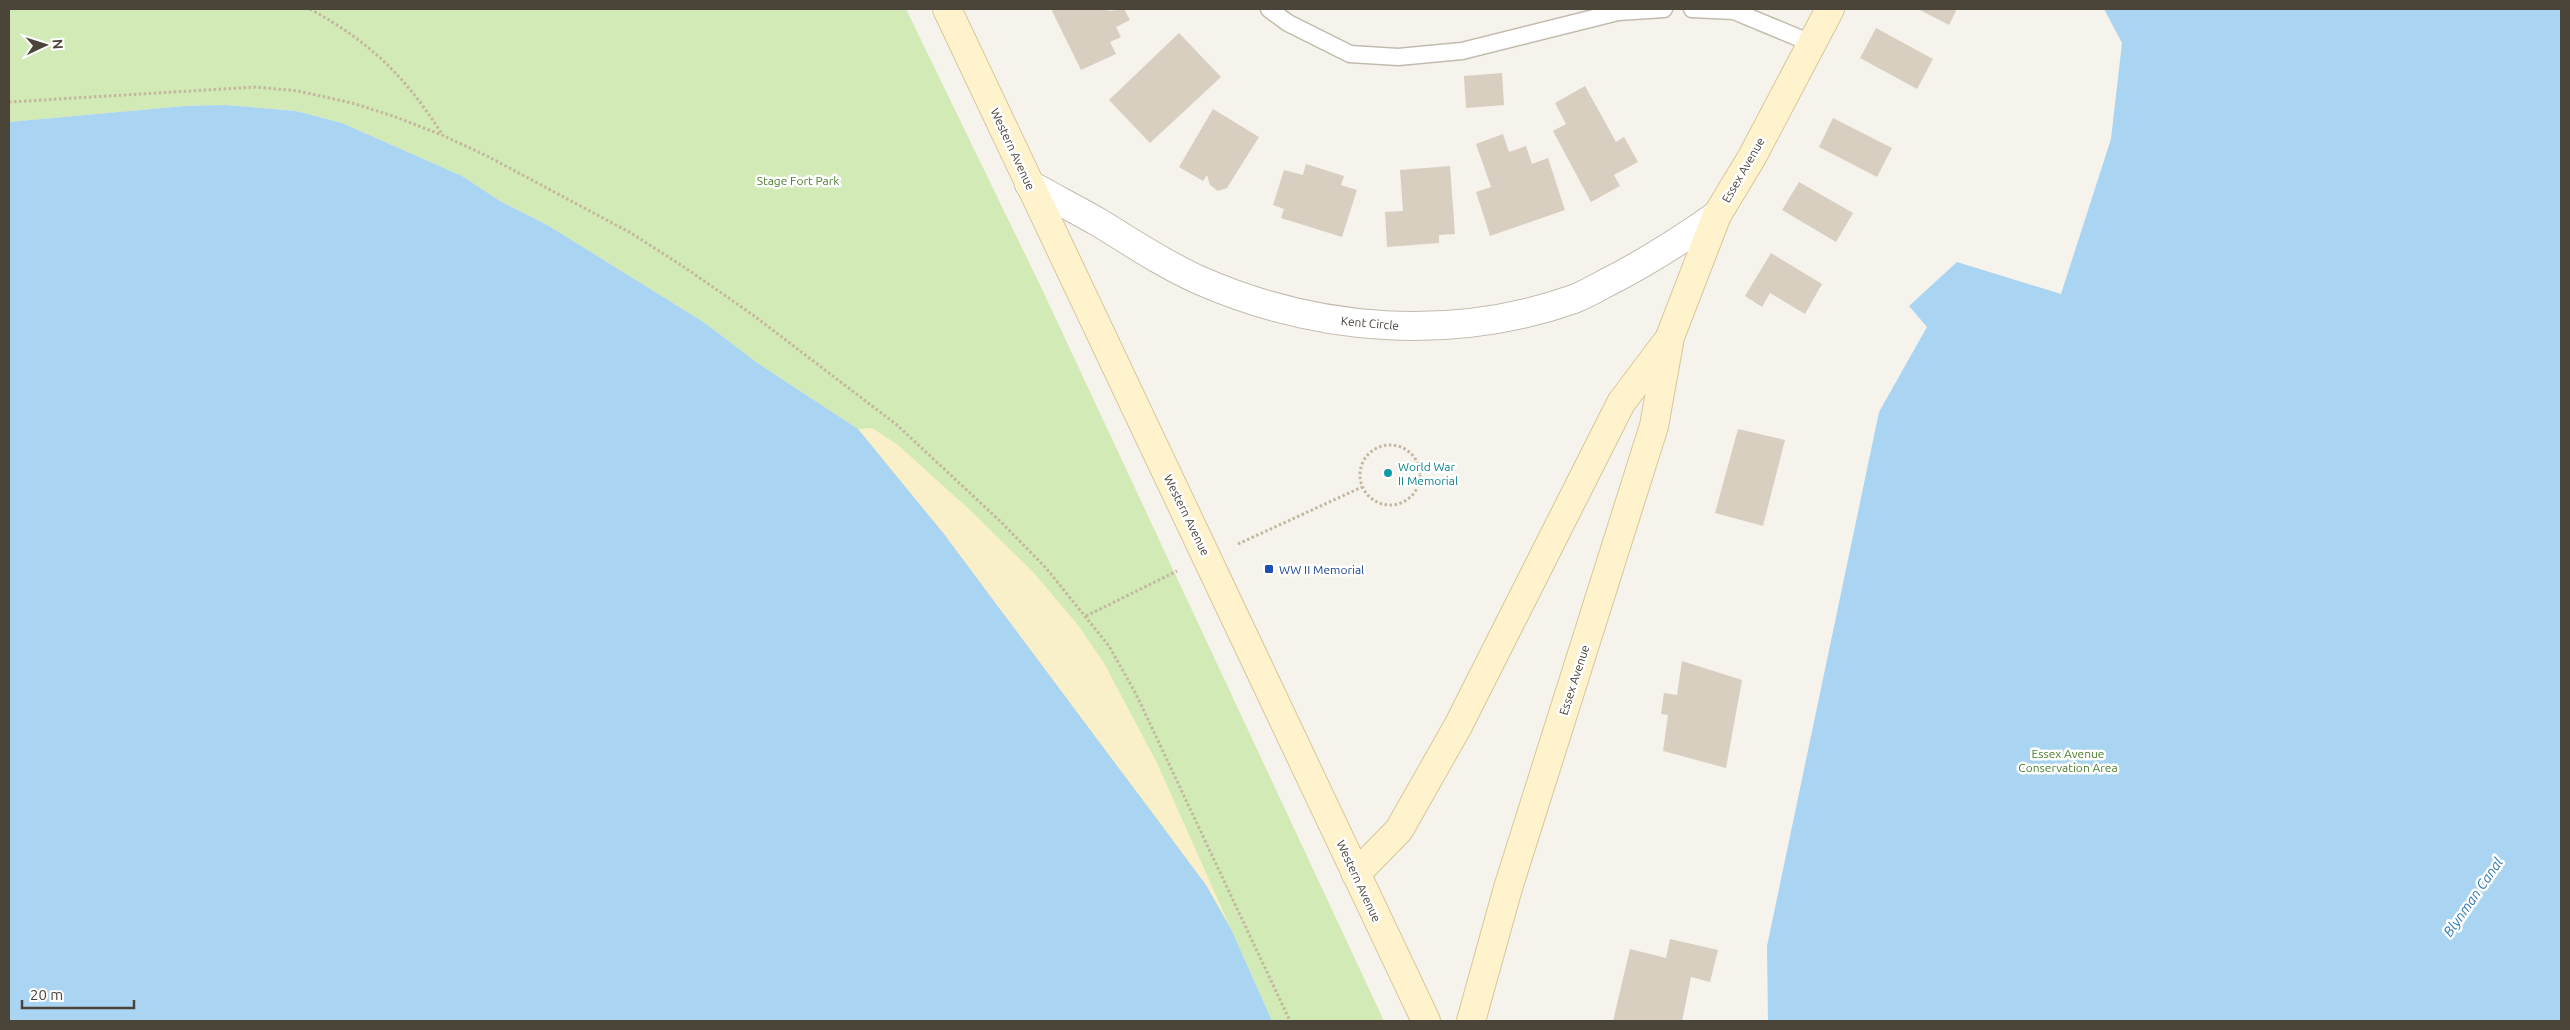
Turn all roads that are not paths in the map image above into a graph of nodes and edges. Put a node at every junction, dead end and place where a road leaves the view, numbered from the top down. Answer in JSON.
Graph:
{"nodes":[{"id":1,"x":947,"y":9,"type":"edge"},
{"id":2,"x":1269,"y":9,"type":"edge"},
{"id":3,"x":1664,"y":9,"type":"edge"},
{"id":4,"x":1692,"y":9,"type":"edge"},
{"id":5,"x":1830,"y":9,"type":"edge"},
{"id":6,"x":1812,"y":43,"type":"junction"},
{"id":7,"x":1028,"y":184,"type":"junction"},
{"id":8,"x":1716,"y":215,"type":"junction"},
{"id":9,"x":1670,"y":337,"type":"junction"},
{"id":10,"x":1356,"y":874,"type":"junction"},
{"id":11,"x":1426,"y":1021,"type":"edge"},
{"id":12,"x":1471,"y":1021,"type":"edge"}],
"edges":[{"from":1,"to":7,"type":"street","name":"Western Avenue"},
{"from":2,"to":3,"type":"lane"},
{"from":4,"to":6,"type":"lane"},
{"from":5,"to":6,"type":"street","name":"Essex Avenue"},
{"from":6,"to":8,"type":"street","name":"Essex Avenue"},
{"from":7,"to":8,"type":"street","name":"Kent Circle"},
{"from":7,"to":10,"type":"street","name":"Western Avenue"},
{"from":8,"to":9,"type":"street","name":"Essex Avenue"},
{"from":9,"to":10,"type":"street","name":"Essex Avenue"},
{"from":9,"to":12,"type":"street","name":"Essex Avenue"},
{"from":10,"to":11,"type":"street","name":"Western Avenue"}]}
